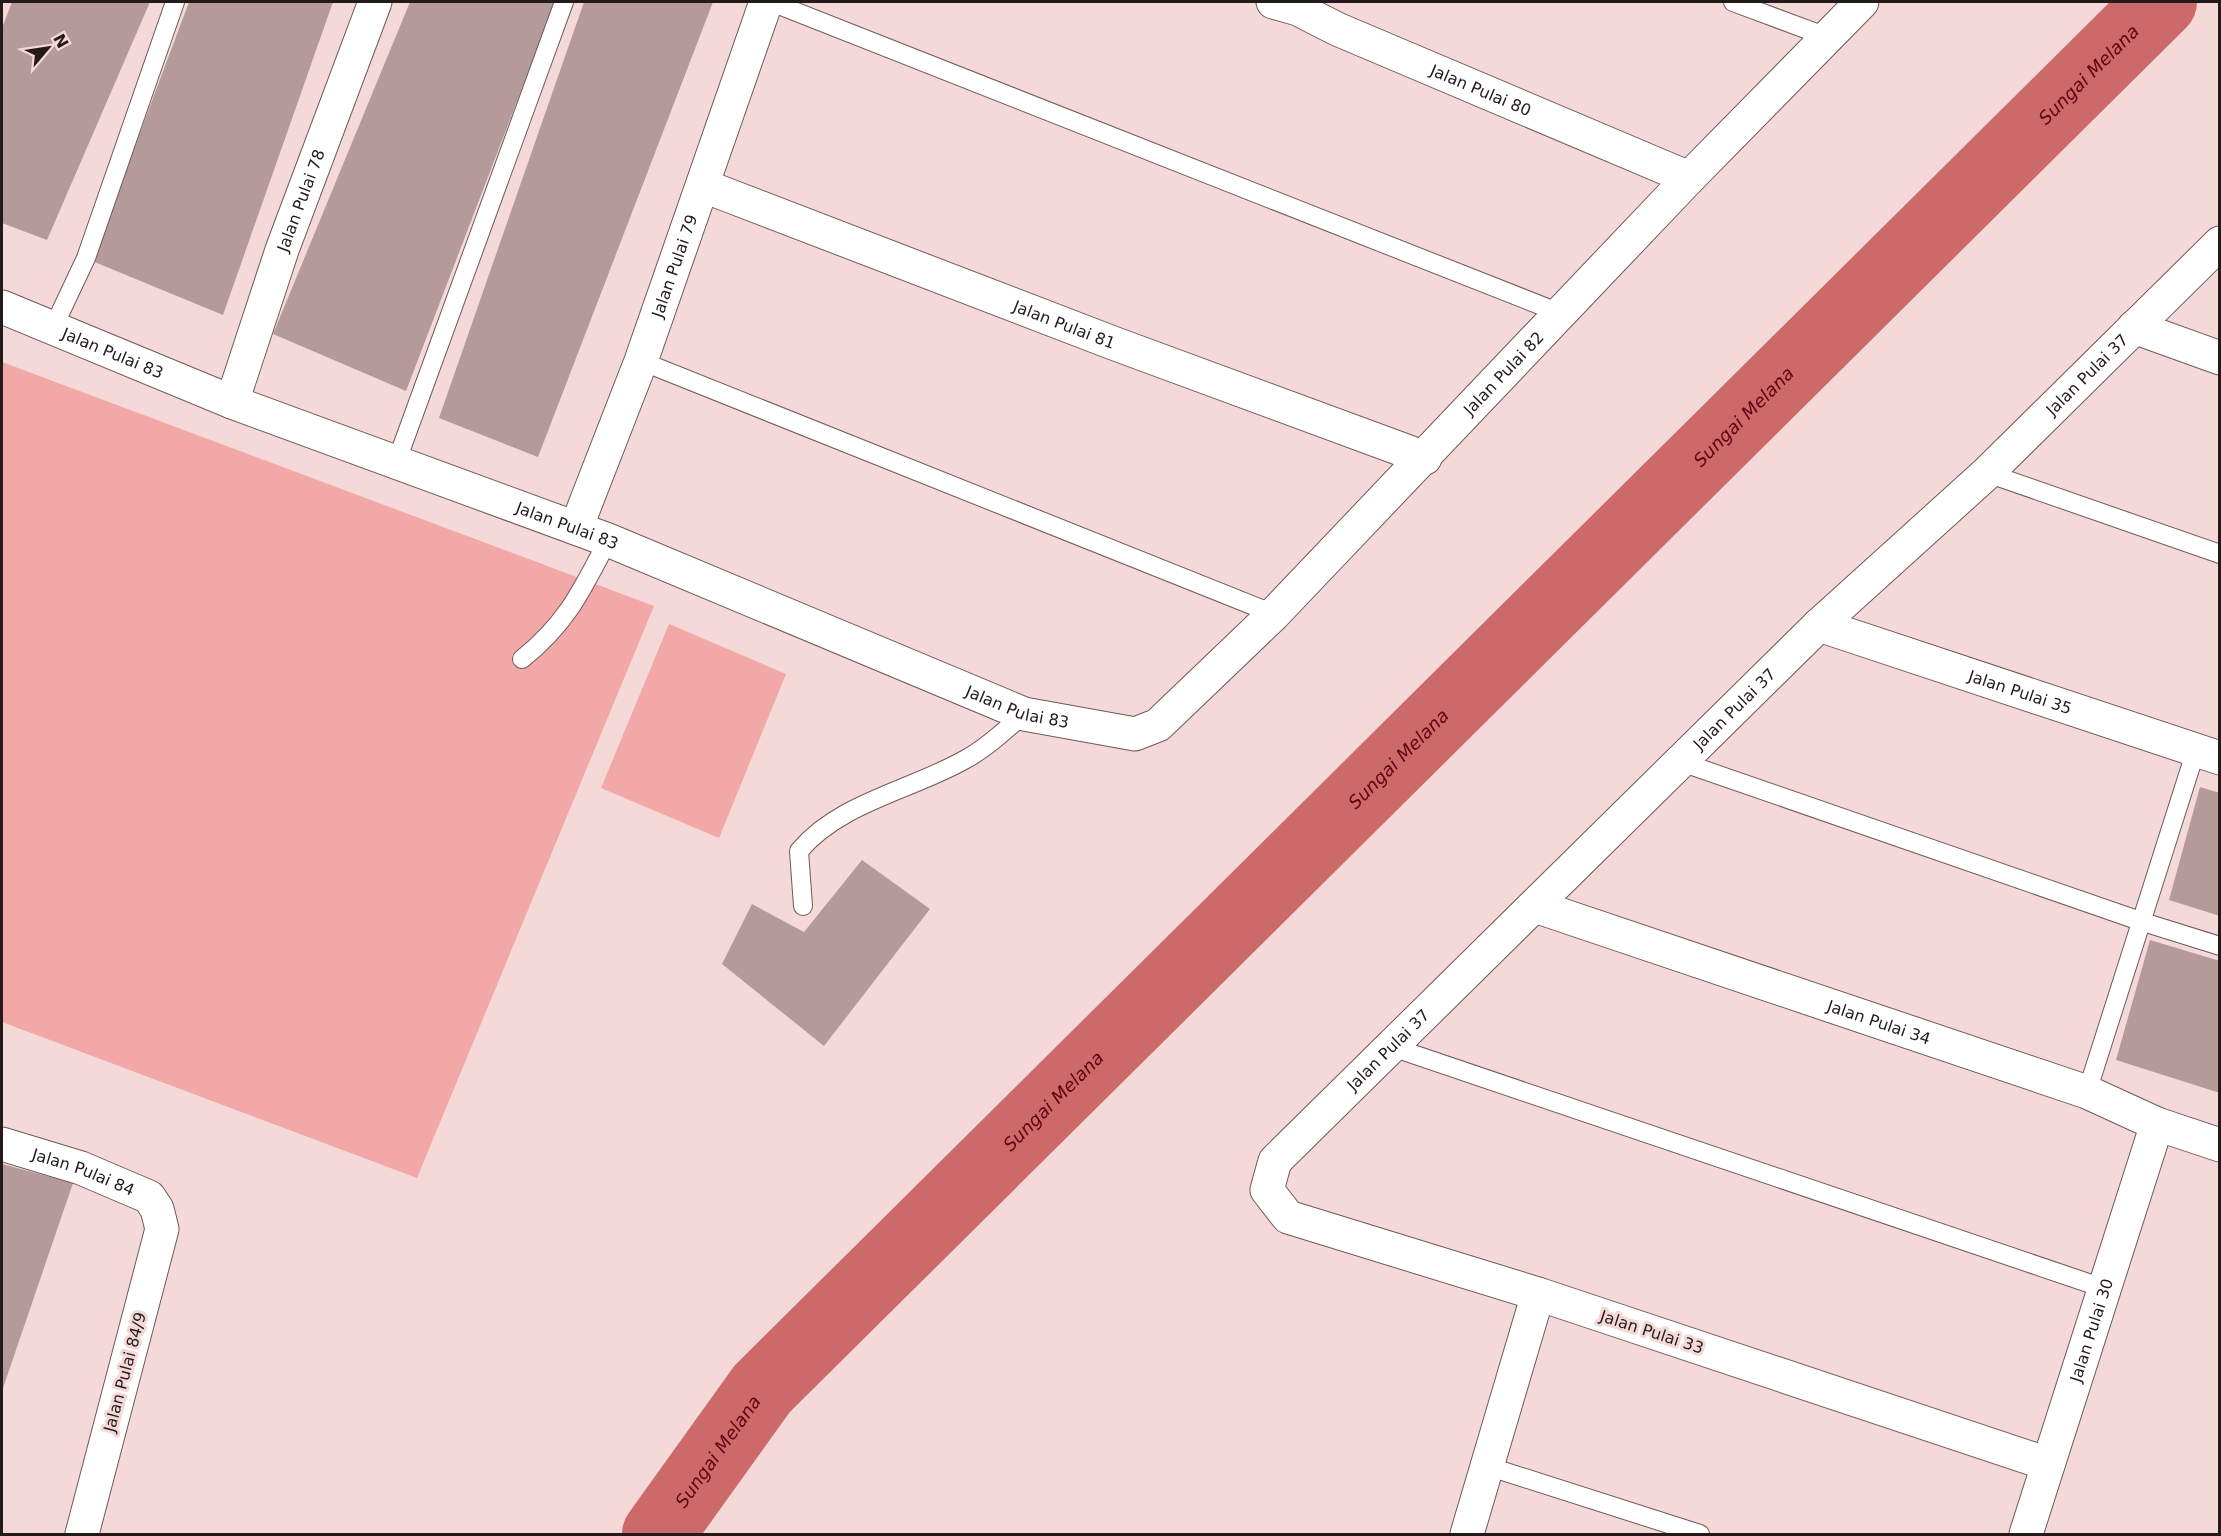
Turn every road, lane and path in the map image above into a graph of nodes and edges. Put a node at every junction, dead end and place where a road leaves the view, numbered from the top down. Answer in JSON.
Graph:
{"nodes":[{"id":1,"x":175,"y":2,"type":"edge"},
{"id":2,"x":375,"y":2,"type":"edge"},
{"id":3,"x":564,"y":2,"type":"edge"},
{"id":4,"x":766,"y":2,"type":"edge"},
{"id":5,"x":771,"y":2,"type":"edge"},
{"id":6,"x":1733,"y":2,"type":"edge"},
{"id":7,"x":1862,"y":2,"type":"edge"},
{"id":8,"x":1290,"y":4,"type":"edge"},
{"id":9,"x":1827,"y":37,"type":"junction"},
{"id":10,"x":1689,"y":178,"type":"junction"},
{"id":11,"x":704,"y":186,"type":"junction"},
{"id":12,"x":2220,"y":243,"type":"edge"},
{"id":13,"x":2,"y":307,"type":"edge"},
{"id":14,"x":1560,"y":313,"type":"junction"},
{"id":15,"x":2134,"y":327,"type":"junction"},
{"id":16,"x":53,"y":328,"type":"junction"},
{"id":17,"x":2220,"y":358,"type":"edge"},
{"id":18,"x":641,"y":361,"type":"junction"},
{"id":19,"x":232,"y":402,"type":"junction"},
{"id":20,"x":1425,"y":458,"type":"junction"},
{"id":21,"x":396,"y":463,"type":"junction"},
{"id":22,"x":1987,"y":473,"type":"junction"},
{"id":23,"x":576,"y":528,"type":"junction"},
{"id":24,"x":608,"y":540,"type":"junction"},
{"id":25,"x":2220,"y":554,"type":"edge"},
{"id":26,"x":1274,"y":614,"type":"junction"},
{"id":27,"x":1819,"y":625,"type":"junction"},
{"id":28,"x":522,"y":659,"type":"dead end"},
{"id":29,"x":1024,"y":714,"type":"junction"},
{"id":30,"x":1135,"y":734,"type":"joint"},
{"id":31,"x":2208,"y":754,"type":"edge"},
{"id":32,"x":1681,"y":762,"type":"junction"},
{"id":33,"x":803,"y":906,"type":"dead end"},
{"id":34,"x":1535,"y":906,"type":"junction"},
{"id":35,"x":2143,"y":922,"type":"junction"},
{"id":36,"x":2220,"y":946,"type":"edge"},
{"id":37,"x":1392,"y":1047,"type":"junction"},
{"id":38,"x":2087,"y":1092,"type":"junction"},
{"id":39,"x":2157,"y":1124,"type":"junction"},
{"id":40,"x":2,"y":1144,"type":"edge"},
{"id":41,"x":2220,"y":1145,"type":"edge"},
{"id":42,"x":1267,"y":1190,"type":"joint"},
{"id":43,"x":157,"y":1209,"type":"joint"},
{"id":44,"x":2106,"y":1289,"type":"junction"},
{"id":45,"x":1538,"y":1294,"type":"junction"},
{"id":46,"x":2048,"y":1464,"type":"junction"},
{"id":47,"x":1487,"y":1466,"type":"junction"},
{"id":48,"x":82,"y":1534,"type":"edge"},
{"id":49,"x":1467,"y":1534,"type":"edge"},
{"id":50,"x":1700,"y":1534,"type":"edge"},
{"id":51,"x":2026,"y":1534,"type":"edge"}],
"edges":[{"from":1,"to":16,"type":"lane"},
{"from":2,"to":19,"type":"street","name":"Jalan Pulai 78"},
{"from":3,"to":21,"type":"lane"},
{"from":4,"to":11,"type":"street","name":"Jalan Pulai 79"},
{"from":5,"to":14,"type":"lane"},
{"from":6,"to":9,"type":"lane"},
{"from":7,"to":9,"type":"street","name":"Jalan Pulai 82"},
{"from":8,"to":10,"type":"street","name":"Jalan Pulai 80"},
{"from":9,"to":10,"type":"street","name":"Jalan Pulai 82"},
{"from":10,"to":14,"type":"street","name":"Jalan Pulai 82"},
{"from":11,"to":18,"type":"street","name":"Jalan Pulai 79"},
{"from":11,"to":20,"type":"street","name":"Jalan Pulai 81"},
{"from":12,"to":15,"type":"street","name":"Jalan Pulai 37"},
{"from":13,"to":16,"type":"street","name":"Jalan Pulai 83"},
{"from":14,"to":20,"type":"street","name":"Jalan Pulai 82"},
{"from":15,"to":17,"type":"street"},
{"from":15,"to":22,"type":"street","name":"Jalan Pulai 37"},
{"from":16,"to":19,"type":"street","name":"Jalan Pulai 83"},
{"from":18,"to":23,"type":"street","name":"Jalan Pulai 79"},
{"from":18,"to":26,"type":"lane"},
{"from":19,"to":21,"type":"street","name":"Jalan Pulai 83"},
{"from":20,"to":26,"type":"street","name":"Jalan Pulai 82"},
{"from":21,"to":23,"type":"street","name":"Jalan Pulai 83"},
{"from":22,"to":25,"type":"lane"},
{"from":22,"to":27,"type":"street","name":"Jalan Pulai 37"},
{"from":23,"to":24,"type":"street","name":"Jalan Pulai 83"},
{"from":24,"to":28,"type":"lane"},
{"from":24,"to":29,"type":"street","name":"Jalan Pulai 83"},
{"from":26,"to":30,"type":"street","name":"Jalan Pulai 82"},
{"from":27,"to":31,"type":"street","name":"Jalan Pulai 35"},
{"from":27,"to":32,"type":"street","name":"Jalan Pulai 37"},
{"from":29,"to":30,"type":"street","name":"Jalan Pulai 83"},
{"from":29,"to":33,"type":"lane"},
{"from":31,"to":35,"type":"lane"},
{"from":32,"to":34,"type":"street","name":"Jalan Pulai 37"},
{"from":32,"to":35,"type":"lane"},
{"from":34,"to":37,"type":"street","name":"Jalan Pulai 37"},
{"from":34,"to":38,"type":"street","name":"Jalan Pulai 34"},
{"from":35,"to":36,"type":"lane"},
{"from":35,"to":38,"type":"lane"},
{"from":37,"to":42,"type":"street","name":"Jalan Pulai 37"},
{"from":37,"to":44,"type":"lane"},
{"from":38,"to":39,"type":"street","name":"Jalan Pulai 34"},
{"from":39,"to":41,"type":"street","name":"Jalan Pulai 34"},
{"from":39,"to":44,"type":"street","name":"Jalan Pulai 30"},
{"from":40,"to":43,"type":"street","name":"Jalan Pulai 84"},
{"from":42,"to":45,"type":"street","name":"Jalan Pulai 33"},
{"from":43,"to":48,"type":"street","name":"Jalan Pulai 84/9"},
{"from":44,"to":46,"type":"street","name":"Jalan Pulai 30"},
{"from":45,"to":46,"type":"street","name":"Jalan Pulai 33"},
{"from":45,"to":47,"type":"street"},
{"from":46,"to":51,"type":"street","name":"Jalan Pulai 30"},
{"from":47,"to":49,"type":"street"},
{"from":47,"to":50,"type":"lane"}]}
